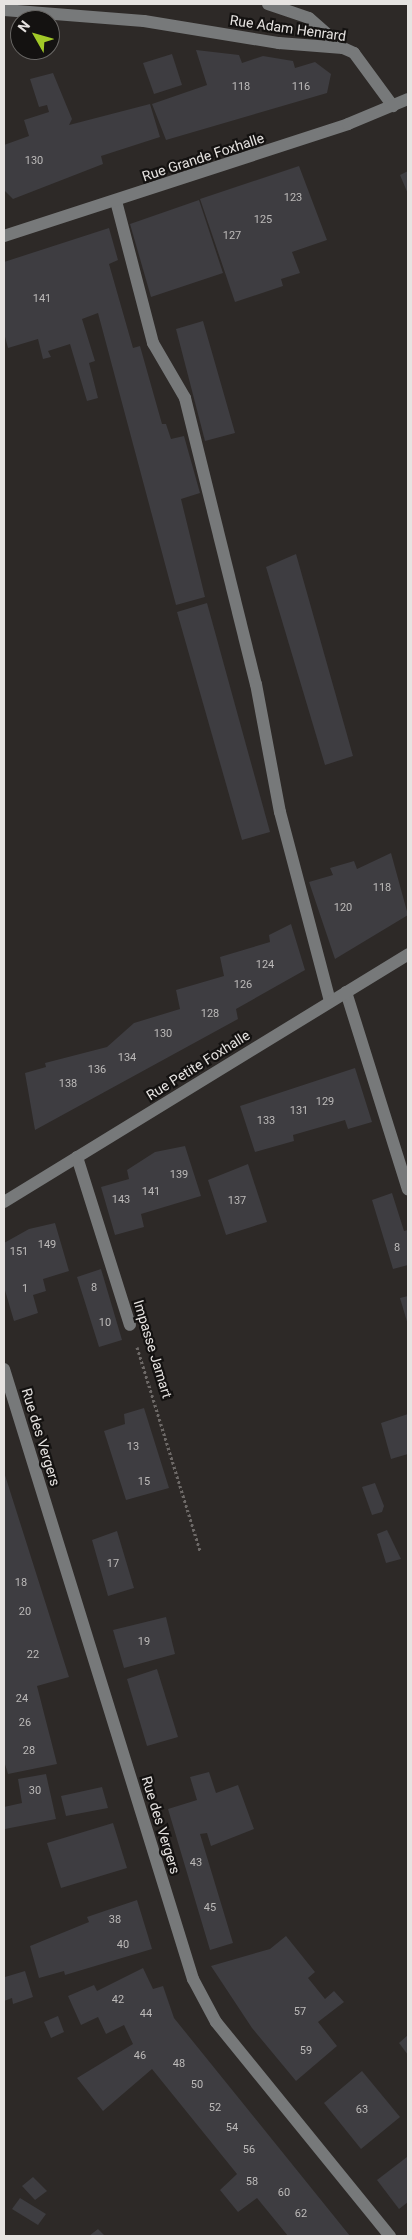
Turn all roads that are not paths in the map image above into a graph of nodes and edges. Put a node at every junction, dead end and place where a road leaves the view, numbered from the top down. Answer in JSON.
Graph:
{"nodes":[{"id":1,"x":268,"y":4,"type":"edge"},
{"id":2,"x":4,"y":10,"type":"edge"},
{"id":3,"x":343,"y":48,"type":"junction"},
{"id":4,"x":408,"y":99,"type":"edge"},
{"id":5,"x":393,"y":106,"type":"junction"},
{"id":6,"x":116,"y":201,"type":"junction"},
{"id":7,"x":4,"y":236,"type":"edge"},
{"id":8,"x":408,"y":954,"type":"edge"},
{"id":9,"x":346,"y":992,"type":"junction"},
{"id":10,"x":330,"y":1001,"type":"junction"},
{"id":11,"x":77,"y":1158,"type":"junction"},
{"id":12,"x":408,"y":1190,"type":"edge"},
{"id":13,"x":4,"y":1202,"type":"edge"},
{"id":14,"x":130,"y":1325,"type":"road end"},
{"id":15,"x":4,"y":1369,"type":"edge"},
{"id":16,"x":390,"y":2236,"type":"edge"}],
"edges":[{"from":1,"to":3,"type":"street"},
{"from":2,"to":3,"type":"street","name":"Rue Adam Henrard"},
{"from":3,"to":5,"type":"street","name":"Rue Adam Henrard"},
{"from":4,"to":5,"type":"street","name":"Rue Grande Foxhalle"},
{"from":5,"to":6,"type":"street","name":"Rue Grande Foxhalle"},
{"from":6,"to":7,"type":"street","name":"Rue Grande Foxhalle"},
{"from":6,"to":10,"type":"street"},
{"from":8,"to":9,"type":"street","name":"Rue Petite Foxhalle"},
{"from":9,"to":10,"type":"street","name":"Rue Petite Foxhalle"},
{"from":9,"to":12,"type":"street"},
{"from":10,"to":11,"type":"street","name":"Rue Petite Foxhalle"},
{"from":11,"to":13,"type":"street","name":"Rue Petite Foxhalle"},
{"from":11,"to":14,"type":"street","name":"Impasse Jamart"},
{"from":15,"to":16,"type":"street","name":"Rue des Vergers"}]}
